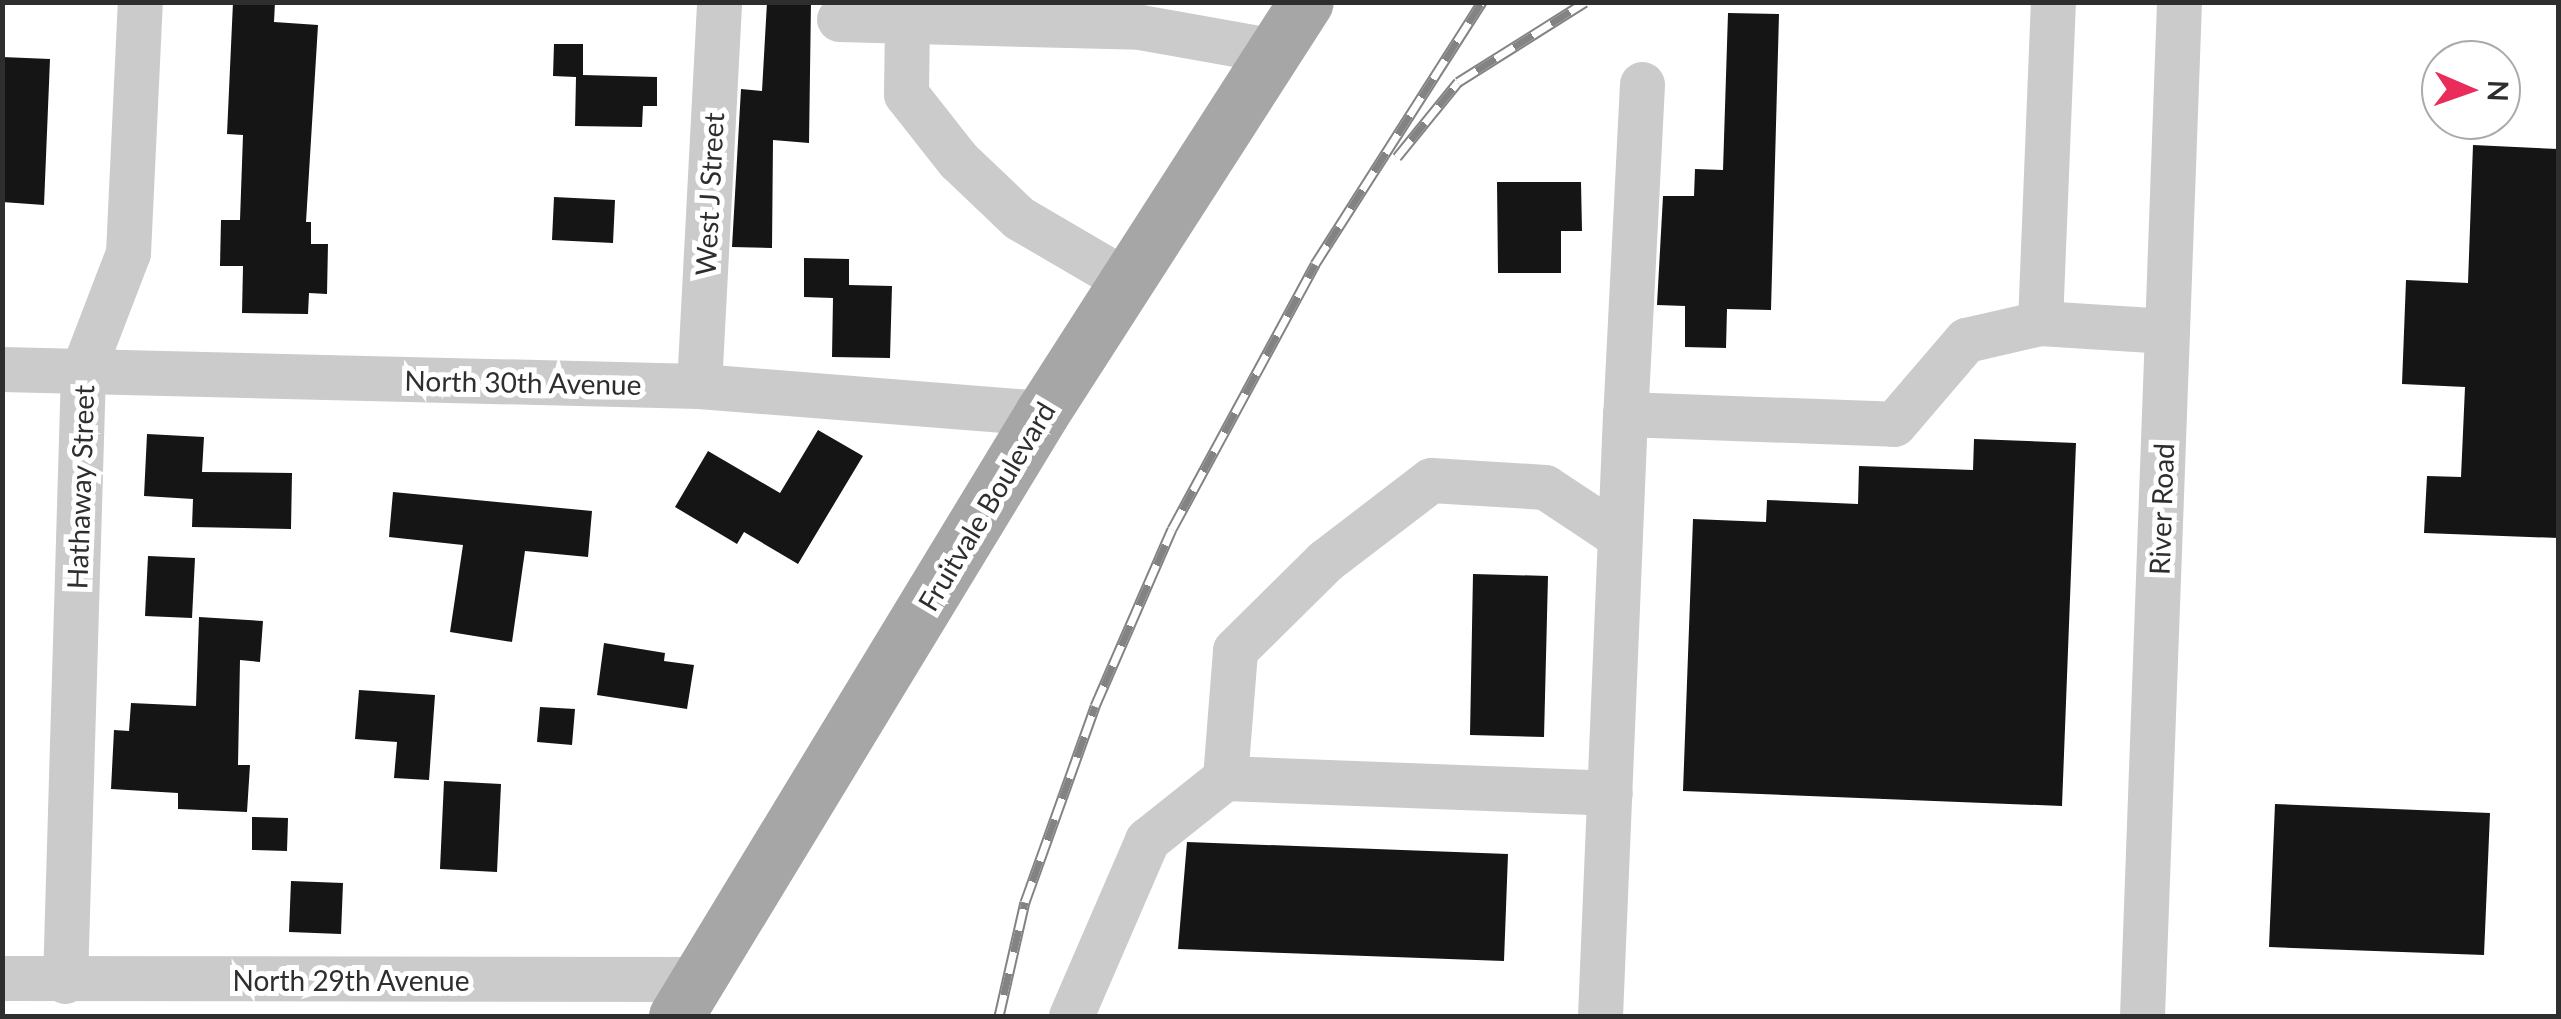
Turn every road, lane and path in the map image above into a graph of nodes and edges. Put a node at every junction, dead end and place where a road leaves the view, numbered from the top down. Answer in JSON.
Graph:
{"nodes":[{"id":1,"x":140,"y":2,"type":"edge"},
{"id":2,"x":719,"y":2,"type":"edge"},
{"id":3,"x":1306,"y":2,"type":"edge"},
{"id":4,"x":2053,"y":2,"type":"edge"},
{"id":5,"x":2179,"y":2,"type":"edge"},
{"id":6,"x":839,"y":19,"type":"dead end"},
{"id":7,"x":907,"y":20,"type":"junction"},
{"id":8,"x":1275,"y":51,"type":"junction"},
{"id":9,"x":1642,"y":84,"type":"dead end"},
{"id":10,"x":1128,"y":281,"type":"junction"},
{"id":11,"x":2040,"y":323,"type":"junction"},
{"id":12,"x":2167,"y":331,"type":"junction"},
{"id":13,"x":2,"y":369,"type":"edge"},
{"id":14,"x":83,"y":370,"type":"junction"},
{"id":15,"x":699,"y":386,"type":"junction"},
{"id":16,"x":1042,"y":413,"type":"junction"},
{"id":17,"x":1625,"y":414,"type":"junction"},
{"id":18,"x":1618,"y":536,"type":"junction"},
{"id":19,"x":1225,"y":778,"type":"junction"},
{"id":20,"x":1610,"y":793,"type":"junction"},
{"id":21,"x":2,"y":978,"type":"edge"},
{"id":22,"x":66,"y":981,"type":"junction"},
{"id":23,"x":688,"y":998,"type":"edge"},
{"id":24,"x":1071,"y":1016,"type":"edge"},
{"id":25,"x":1600,"y":1016,"type":"edge"},
{"id":26,"x":1619,"y":1016,"type":"edge"},
{"id":27,"x":2142,"y":1016,"type":"edge"}],
"edges":[{"from":1,"to":14,"type":"street","name":"Hathaway Street"},
{"from":2,"to":15,"type":"street","name":"West J Street"},
{"from":3,"to":8,"type":"main road","name":"Fruitvale Boulevard"},
{"from":4,"to":11,"type":"street"},
{"from":5,"to":12,"type":"street","name":"River Road"},
{"from":6,"to":7,"type":"street"},
{"from":7,"to":8,"type":"street"},
{"from":7,"to":10,"type":"street"},
{"from":8,"to":10,"type":"main road","name":"Fruitvale Boulevard"},
{"from":9,"to":17,"type":"street"},
{"from":10,"to":16,"type":"main road","name":"Fruitvale Boulevard"},
{"from":11,"to":12,"type":"street"},
{"from":11,"to":17,"type":"street"},
{"from":12,"to":27,"type":"street","name":"River Road"},
{"from":13,"to":14,"type":"street","name":"North 30th Avenue"},
{"from":14,"to":15,"type":"street","name":"North 30th Avenue"},
{"from":14,"to":22,"type":"street","name":"Hathaway Street"},
{"from":15,"to":16,"type":"street","name":"North 30th Avenue"},
{"from":16,"to":23,"type":"main road","name":"Fruitvale Boulevard"},
{"from":17,"to":18,"type":"street"},
{"from":18,"to":19,"type":"street"},
{"from":18,"to":20,"type":"street"},
{"from":19,"to":20,"type":"street"},
{"from":19,"to":24,"type":"street"},
{"from":20,"to":25,"type":"street"},
{"from":21,"to":22,"type":"street","name":"North 29th Avenue"},
{"from":22,"to":23,"type":"street","name":"North 29th Avenue"},
{"from":25,"to":26,"type":"street"}]}
